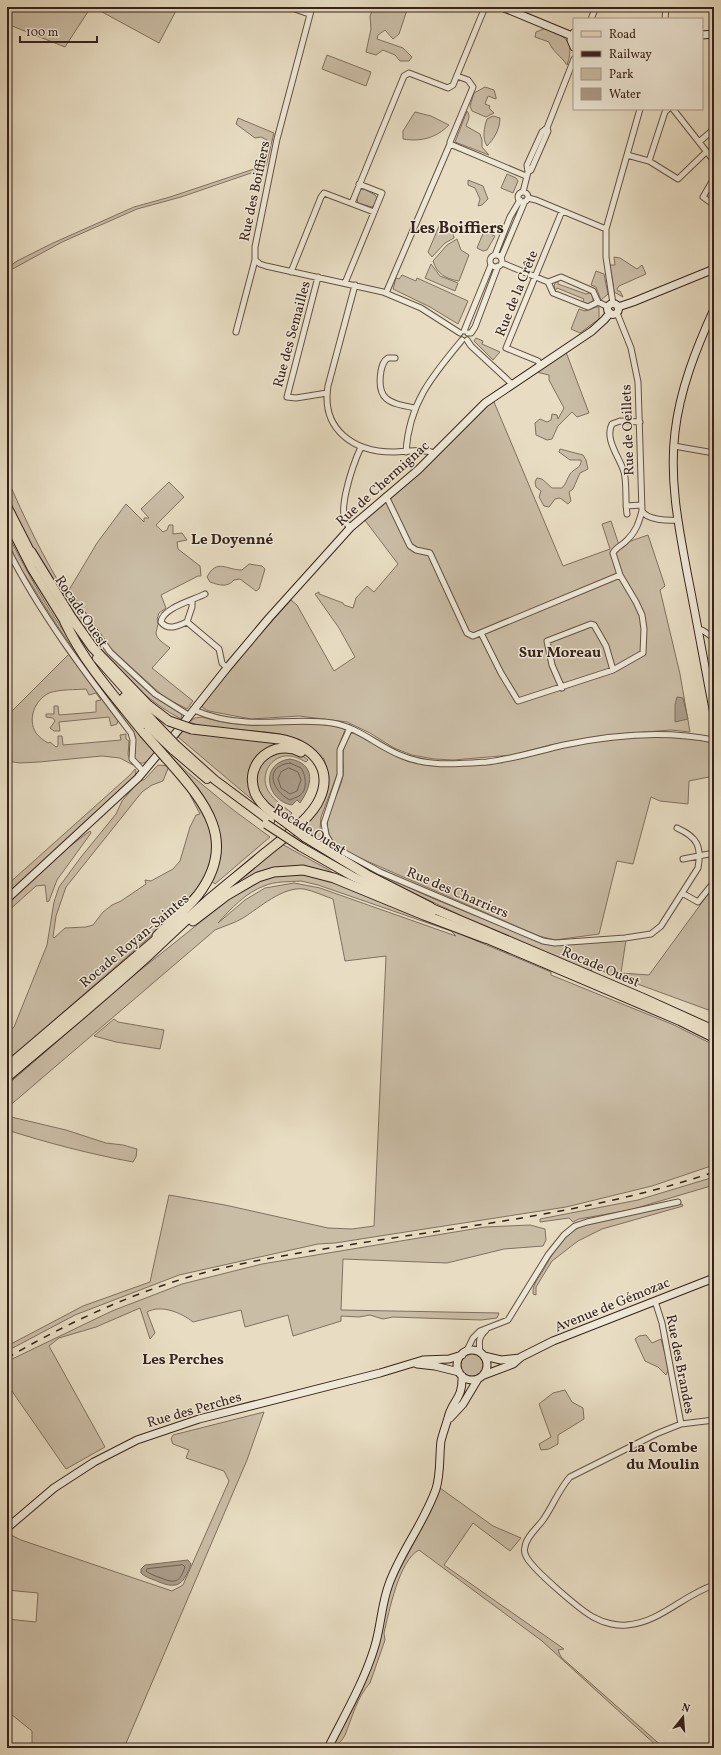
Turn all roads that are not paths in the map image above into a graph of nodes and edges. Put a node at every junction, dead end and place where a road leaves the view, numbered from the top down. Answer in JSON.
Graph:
{"nodes":[{"id":1,"x":289,"y":7,"type":"edge"},
{"id":2,"x":312,"y":7,"type":"edge"},
{"id":3,"x":485,"y":7,"type":"edge"},
{"id":4,"x":502,"y":7,"type":"edge"},
{"id":5,"x":596,"y":7,"type":"edge"},
{"id":6,"x":666,"y":7,"type":"edge"},
{"id":7,"x":310,"y":14,"type":"junction"},
{"id":8,"x":591,"y":18,"type":"edge"},
{"id":9,"x":665,"y":18,"type":"edge"},
{"id":10,"x":703,"y":34,"type":"edge"},
{"id":11,"x":714,"y":34,"type":"edge"},
{"id":12,"x":573,"y":35,"type":"edge"},
{"id":13,"x":573,"y":62,"type":"edge"},
{"id":14,"x":457,"y":76,"type":"junction"},
{"id":15,"x":640,"y":110,"type":"edge"},
{"id":16,"x":667,"y":110,"type":"edge"},
{"id":17,"x":674,"y":110,"type":"edge"},
{"id":18,"x":714,"y":129,"type":"edge"},
{"id":19,"x":699,"y":142,"type":"junction"},
{"id":20,"x":450,"y":144,"type":"junction"},
{"id":21,"x":706,"y":152,"type":"junction"},
{"id":22,"x":627,"y":155,"type":"junction"},
{"id":23,"x":649,"y":161,"type":"junction"},
{"id":24,"x":714,"y":161,"type":"edge"},
{"id":25,"x":527,"y":174,"type":"junction"},
{"id":26,"x":714,"y":178,"type":"edge"},
{"id":27,"x":359,"y":184,"type":"junction"},
{"id":28,"x":523,"y":192,"type":"junction"},
{"id":29,"x":524,"y":200,"type":"junction"},
{"id":30,"x":352,"y":203,"type":"junction"},
{"id":31,"x":714,"y":206,"type":"edge"},
{"id":32,"x":562,"y":211,"type":"junction"},
{"id":33,"x":374,"y":212,"type":"junction"},
{"id":34,"x":606,"y":229,"type":"junction"},
{"id":35,"x":495,"y":255,"type":"junction"},
{"id":36,"x":256,"y":260,"type":"junction"},
{"id":37,"x":501,"y":262,"type":"junction"},
{"id":38,"x":491,"y":265,"type":"junction"},
{"id":39,"x":714,"y":269,"type":"edge"},
{"id":40,"x":291,"y":272,"type":"junction"},
{"id":41,"x":318,"y":277,"type":"junction"},
{"id":42,"x":535,"y":277,"type":"junction"},
{"id":43,"x":548,"y":282,"type":"junction"},
{"id":44,"x":345,"y":283,"type":"junction"},
{"id":45,"x":355,"y":285,"type":"junction"},
{"id":46,"x":386,"y":293,"type":"junction"},
{"id":47,"x":598,"y":302,"type":"junction"},
{"id":48,"x":714,"y":308,"type":"edge"},
{"id":49,"x":613,"y":309,"type":"junction"},
{"id":50,"x":236,"y":332,"type":"dead end"},
{"id":51,"x":464,"y":332,"type":"junction"},
{"id":52,"x":464,"y":340,"type":"junction"},
{"id":53,"x":395,"y":358,"type":"dead end"},
{"id":54,"x":540,"y":365,"type":"junction"},
{"id":55,"x":512,"y":384,"type":"junction"},
{"id":56,"x":327,"y":393,"type":"junction"},
{"id":57,"x":415,"y":408,"type":"junction"},
{"id":58,"x":640,"y":422,"type":"junction"},
{"id":59,"x":674,"y":446,"type":"junction"},
{"id":60,"x":361,"y":447,"type":"junction"},
{"id":61,"x":406,"y":452,"type":"junction"},
{"id":62,"x":435,"y":453,"type":"junction"},
{"id":63,"x":714,"y":453,"type":"edge"},
{"id":64,"x":386,"y":496,"type":"junction"},
{"id":65,"x":641,"y":505,"type":"junction"},
{"id":66,"x":7,"y":506,"type":"edge"},
{"id":67,"x":626,"y":506,"type":"junction"},
{"id":68,"x":642,"y":511,"type":"junction"},
{"id":69,"x":627,"y":514,"type":"dead end"},
{"id":70,"x":7,"y":520,"type":"edge"},
{"id":71,"x":678,"y":520,"type":"junction"},
{"id":72,"x":351,"y":527,"type":"junction"},
{"id":73,"x":7,"y":548,"type":"edge"},
{"id":74,"x":31,"y":552,"type":"junction"},
{"id":75,"x":620,"y":575,"type":"junction"},
{"id":76,"x":66,"y":591,"type":"dead end"},
{"id":77,"x":205,"y":594,"type":"dead end"},
{"id":78,"x":192,"y":601,"type":"junction"},
{"id":79,"x":65,"y":622,"type":"joint"},
{"id":80,"x":186,"y":622,"type":"junction"},
{"id":81,"x":698,"y":630,"type":"junction"},
{"id":82,"x":481,"y":633,"type":"junction"},
{"id":83,"x":714,"y":638,"type":"edge"},
{"id":84,"x":227,"y":668,"type":"junction"},
{"id":85,"x":613,"y":670,"type":"junction"},
{"id":86,"x":562,"y":688,"type":"junction"},
{"id":87,"x":714,"y":714,"type":"edge"},
{"id":88,"x":190,"y":716,"type":"junction"},
{"id":89,"x":148,"y":726,"type":"junction"},
{"id":90,"x":180,"y":728,"type":"dead end"},
{"id":91,"x":350,"y":728,"type":"junction"},
{"id":92,"x":714,"y":740,"type":"edge"},
{"id":93,"x":162,"y":756,"type":"junction"},
{"id":94,"x":144,"y":772,"type":"junction"},
{"id":95,"x":677,"y":828,"type":"dead end"},
{"id":96,"x":303,"y":842,"type":"junction"},
{"id":97,"x":714,"y":853,"type":"edge"},
{"id":98,"x":700,"y":855,"type":"junction"},
{"id":99,"x":683,"y":859,"type":"dead end"},
{"id":100,"x":714,"y":882,"type":"edge"},
{"id":101,"x":682,"y":893,"type":"junction"},
{"id":102,"x":7,"y":899,"type":"edge"},
{"id":103,"x":430,"y":907,"type":"joint"},
{"id":104,"x":485,"y":938,"type":"junction"},
{"id":105,"x":148,"y":950,"type":"junction"},
{"id":106,"x":714,"y":1030,"type":"edge"},
{"id":107,"x":714,"y":1038,"type":"edge"},
{"id":108,"x":7,"y":1067,"type":"edge"},
{"id":109,"x":7,"y":1078,"type":"edge"},
{"id":110,"x":678,"y":1202,"type":"dead end"},
{"id":111,"x":714,"y":1278,"type":"edge"},
{"id":112,"x":655,"y":1301,"type":"junction"},
{"id":113,"x":489,"y":1327,"type":"junction"},
{"id":114,"x":464,"y":1354,"type":"junction"},
{"id":115,"x":482,"y":1354,"type":"junction"},
{"id":116,"x":521,"y":1358,"type":"junction"},
{"id":117,"x":412,"y":1363,"type":"junction"},
{"id":118,"x":461,"y":1374,"type":"junction"},
{"id":119,"x":481,"y":1377,"type":"junction"},
{"id":120,"x":714,"y":1420,"type":"edge"},
{"id":121,"x":446,"y":1423,"type":"junction"},
{"id":122,"x":681,"y":1424,"type":"junction"},
{"id":123,"x":7,"y":1528,"type":"edge"},
{"id":124,"x":714,"y":1585,"type":"edge"},
{"id":125,"x":328,"y":1748,"type":"edge"}],
"edges":[{"from":1,"to":7,"type":"street"},
{"from":2,"to":7,"type":"street","name":"Rue des Boiffiers"},
{"from":3,"to":14,"type":"street"},
{"from":4,"to":12,"type":"street"},
{"from":5,"to":8,"type":"street"},
{"from":6,"to":9,"type":"street"},
{"from":7,"to":36,"type":"street","name":"Rue des Boiffiers"},
{"from":10,"to":11,"type":"street"},
{"from":13,"to":25,"type":"street"},
{"from":14,"to":20,"type":"street"},
{"from":14,"to":27,"type":"street"},
{"from":15,"to":22,"type":"street","name":"Rue de Oeillets"},
{"from":16,"to":23,"type":"street"},
{"from":17,"to":19,"type":"street"},
{"from":18,"to":19,"type":"street"},
{"from":19,"to":21,"type":"street"},
{"from":20,"to":25,"type":"street"},
{"from":20,"to":46,"type":"street"},
{"from":21,"to":23,"type":"street"},
{"from":21,"to":24,"type":"street"},
{"from":22,"to":23,"type":"street"},
{"from":22,"to":34,"type":"street","name":"Rue de Oeillets"},
{"from":25,"to":28,"type":"street"},
{"from":26,"to":31,"type":"street"},
{"from":27,"to":30,"type":"street"},
{"from":27,"to":33,"type":"street"},
{"from":28,"to":29,"type":"street"},
{"from":28,"to":29,"type":"street"},
{"from":29,"to":32,"type":"street"},
{"from":29,"to":35,"type":"street"},
{"from":29,"to":37,"type":"street"},
{"from":30,"to":33,"type":"street"},
{"from":30,"to":40,"type":"street"},
{"from":32,"to":34,"type":"street"},
{"from":32,"to":42,"type":"street","name":"Rue de la Crête"},
{"from":33,"to":44,"type":"street"},
{"from":34,"to":49,"type":"street","name":"Rue de Oeillets"},
{"from":35,"to":37,"type":"street"},
{"from":35,"to":38,"type":"street"},
{"from":36,"to":40,"type":"street","name":"Rue des Boiffiers"},
{"from":36,"to":50,"type":"street"},
{"from":37,"to":38,"type":"street"},
{"from":37,"to":42,"type":"street"},
{"from":37,"to":51,"type":"street"},
{"from":38,"to":51,"type":"street"},
{"from":39,"to":49,"type":"street","name":"Rue de Chermignac"},
{"from":40,"to":41,"type":"street","name":"Rue des Boiffiers"},
{"from":41,"to":44,"type":"street","name":"Rue des Boiffiers"},
{"from":41,"to":56,"type":"street","name":"Rue des Semailles"},
{"from":42,"to":43,"type":"street"},
{"from":42,"to":54,"type":"street","name":"Rue de la Crête"},
{"from":43,"to":47,"type":"street"},
{"from":43,"to":47,"type":"street"},
{"from":44,"to":45,"type":"street","name":"Rue des Boiffiers"},
{"from":45,"to":46,"type":"street","name":"Rue des Boiffiers"},
{"from":45,"to":56,"type":"street"},
{"from":46,"to":51,"type":"street","name":"Rue des Boiffiers"},
{"from":47,"to":49,"type":"street"},
{"from":48,"to":59,"type":"street"},
{"from":49,"to":54,"type":"street","name":"Rue de Chermignac"},
{"from":49,"to":58,"type":"street","name":"Rue de Oeillets"},
{"from":51,"to":52,"type":"street"},
{"from":51,"to":52,"type":"street"},
{"from":52,"to":55,"type":"street"},
{"from":52,"to":57,"type":"street"},
{"from":53,"to":57,"type":"street"},
{"from":54,"to":55,"type":"street","name":"Rue de Chermignac"},
{"from":55,"to":62,"type":"street","name":"Rue de Chermignac"},
{"from":56,"to":60,"type":"street"},
{"from":57,"to":61,"type":"street"},
{"from":58,"to":65,"type":"street","name":"Rue de Oeillets"},
{"from":58,"to":67,"type":"street"},
{"from":59,"to":63,"type":"street"},
{"from":59,"to":71,"type":"street"},
{"from":60,"to":61,"type":"street"},
{"from":60,"to":72,"type":"street"},
{"from":61,"to":62,"type":"street"},
{"from":62,"to":64,"type":"street","name":"Rue de Chermignac"},
{"from":64,"to":72,"type":"street","name":"Rue de Chermignac"},
{"from":64,"to":82,"type":"street"},
{"from":65,"to":67,"type":"street"},
{"from":65,"to":68,"type":"street","name":"Rue de Oeillets"},
{"from":66,"to":74,"type":"main road","name":"Rocade Ouest"},
{"from":67,"to":69,"type":"street"},
{"from":68,"to":71,"type":"street"},
{"from":68,"to":75,"type":"street"},
{"from":70,"to":79,"type":"main road","name":"Rocade Ouest"},
{"from":71,"to":81,"type":"street"},
{"from":72,"to":84,"type":"street","name":"Rue de Chermignac"},
{"from":73,"to":94,"type":"street"},
{"from":74,"to":89,"type":"main road","name":"Rocade Ouest"},
{"from":74,"to":105,"type":"highway","name":"Rocade Royan-Saintes","bridge":true},
{"from":75,"to":82,"type":"street"},
{"from":75,"to":85,"type":"street"},
{"from":76,"to":88,"type":"street"},
{"from":77,"to":78,"type":"street"},
{"from":78,"to":80,"type":"street"},
{"from":78,"to":80,"type":"street"},
{"from":79,"to":89,"type":"highway"},
{"from":80,"to":84,"type":"street"},
{"from":81,"to":83,"type":"street"},
{"from":81,"to":87,"type":"street"},
{"from":82,"to":86,"type":"street"},
{"from":84,"to":88,"type":"street","name":"Rue de Chermignac"},
{"from":85,"to":86,"type":"street"},
{"from":85,"to":86,"type":"street"},
{"from":88,"to":91,"type":"street"},
{"from":89,"to":93,"type":"highway","bridge":true},
{"from":89,"to":96,"type":"main road","name":"Rocade Ouest","bridge":true},
{"from":90,"to":93,"type":"street"},
{"from":91,"to":92,"type":"street"},
{"from":91,"to":101,"type":"street","name":"Rue des Charriers"},
{"from":93,"to":94,"type":"street"},
{"from":93,"to":105,"type":"highway"},
{"from":94,"to":102,"type":"street"},
{"from":95,"to":98,"type":"street"},
{"from":96,"to":103,"type":"highway","name":"Rocade Royan-Saintes"},
{"from":96,"to":104,"type":"main road","name":"Rocade Ouest"},
{"from":96,"to":105,"type":"highway","name":"Rocade Royan-Saintes","bridge":true},
{"from":97,"to":98,"type":"street"},
{"from":98,"to":99,"type":"street"},
{"from":98,"to":101,"type":"street","name":"Rue des Charriers"},
{"from":100,"to":101,"type":"street"},
{"from":103,"to":106,"type":"main road","name":"Rocade Ouest"},
{"from":104,"to":105,"type":"highway"},
{"from":104,"to":107,"type":"main road","name":"Rocade Ouest"},
{"from":105,"to":108,"type":"highway","name":"Rocade Royan-Saintes"},
{"from":105,"to":109,"type":"highway","name":"Rocade Royan-Saintes"},
{"from":110,"to":113,"type":"street"},
{"from":111,"to":112,"type":"street","name":"Avenue de Gémozac"},
{"from":112,"to":116,"type":"street","name":"Avenue de Gémozac"},
{"from":112,"to":122,"type":"street","name":"Rue des Brandes"},
{"from":113,"to":114,"type":"street"},
{"from":113,"to":115,"type":"street"},
{"from":114,"to":115,"type":"street"},
{"from":114,"to":117,"type":"street","name":"Rue des Perches"},
{"from":114,"to":118,"type":"street"},
{"from":115,"to":116,"type":"street","name":"Avenue de Gémozac"},
{"from":115,"to":119,"type":"street"},
{"from":116,"to":119,"type":"street","name":"Avenue de Gémozac"},
{"from":117,"to":118,"type":"street","name":"Rue des Perches"},
{"from":117,"to":123,"type":"street","name":"Rue des Perches"},
{"from":118,"to":119,"type":"street"},
{"from":118,"to":121,"type":"street"},
{"from":119,"to":121,"type":"street"},
{"from":120,"to":122,"type":"street","name":"Rue des Brandes"},
{"from":121,"to":125,"type":"street"},
{"from":122,"to":124,"type":"street"}]}
